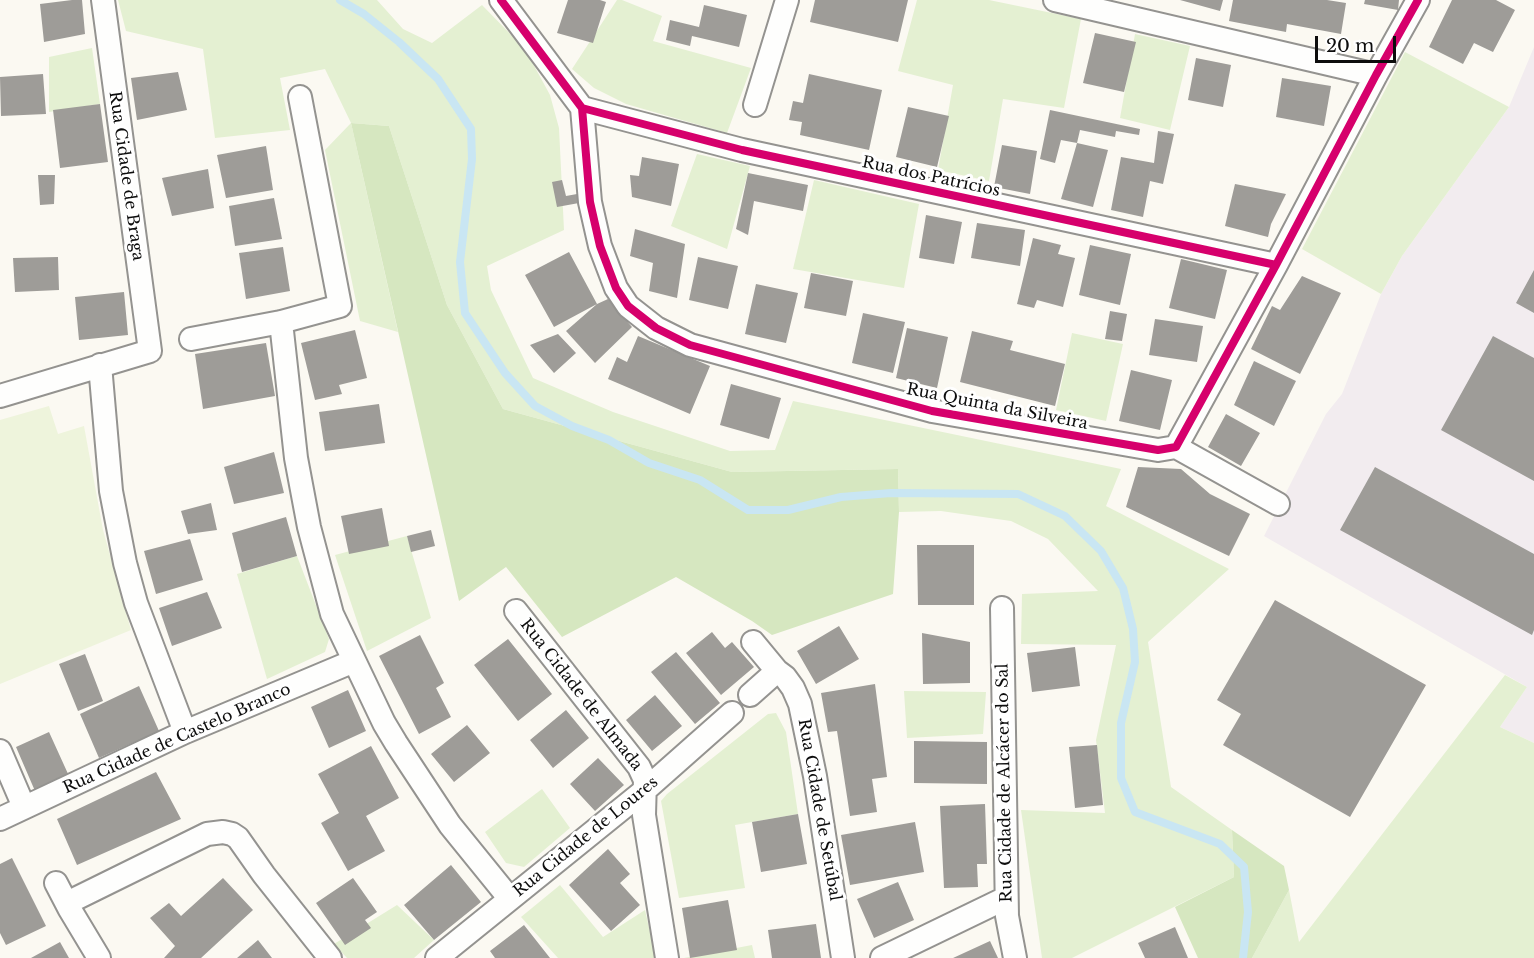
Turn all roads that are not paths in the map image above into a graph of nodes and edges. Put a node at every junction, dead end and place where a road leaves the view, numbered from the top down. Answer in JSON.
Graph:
{"nodes":[{"id":1,"x":103,"y":0,"type":"edge"},
{"id":2,"x":501,"y":0,"type":"edge"},
{"id":3,"x":787,"y":0,"type":"edge"},
{"id":4,"x":1055,"y":0,"type":"edge"},
{"id":5,"x":1418,"y":0,"type":"edge"},
{"id":6,"x":1376,"y":75,"type":"junction"},
{"id":7,"x":300,"y":97,"type":"dead end"},
{"id":8,"x":755,"y":105,"type":"dead end"},
{"id":9,"x":582,"y":108,"type":"junction"},
{"id":10,"x":1276,"y":265,"type":"junction"},
{"id":11,"x":281,"y":321,"type":"junction"},
{"id":12,"x":191,"y":339,"type":"dead end"},
{"id":13,"x":100,"y":365,"type":"junction"},
{"id":14,"x":0,"y":396,"type":"edge"},
{"id":15,"x":1176,"y":447,"type":"junction"},
{"id":16,"x":1278,"y":504,"type":"dead end"},
{"id":17,"x":1002,"y":608,"type":"dead end"},
{"id":18,"x":516,"y":611,"type":"dead end"},
{"id":19,"x":753,"y":642,"type":"dead end"},
{"id":20,"x":354,"y":662,"type":"junction"},
{"id":21,"x":777,"y":671,"type":"junction"},
{"id":22,"x":750,"y":695,"type":"dead end"},
{"id":23,"x":732,"y":713,"type":"dead end"},
{"id":24,"x":185,"y":732,"type":"junction"},
{"id":25,"x":0,"y":750,"type":"edge"},
{"id":26,"x":645,"y":790,"type":"junction"},
{"id":27,"x":24,"y":807,"type":"junction"},
{"id":28,"x":0,"y":819,"type":"edge"},
{"id":29,"x":56,"y":883,"type":"dead end"},
{"id":30,"x":1006,"y":898,"type":"junction"},
{"id":31,"x":510,"y":899,"type":"junction"},
{"id":32,"x":67,"y":903,"type":"junction"},
{"id":33,"x":99,"y":958,"type":"edge"},
{"id":34,"x":330,"y":958,"type":"edge"},
{"id":35,"x":437,"y":958,"type":"edge"},
{"id":36,"x":667,"y":958,"type":"edge"},
{"id":37,"x":843,"y":958,"type":"edge"},
{"id":38,"x":882,"y":958,"type":"edge"},
{"id":39,"x":1015,"y":958,"type":"edge"}],
"edges":[{"from":1,"to":13,"type":"street","name":"Rua Cidade de Braga"},
{"from":2,"to":9,"type":"street"},
{"from":3,"to":8,"type":"street"},
{"from":4,"to":6,"type":"street"},
{"from":5,"to":6,"type":"street"},
{"from":6,"to":10,"type":"street"},
{"from":7,"to":11,"type":"street"},
{"from":9,"to":10,"type":"street","name":"Rua dos Patrícios"},
{"from":9,"to":15,"type":"street","name":"Rua Quinta da Silveira"},
{"from":10,"to":15,"type":"street"},
{"from":11,"to":12,"type":"street"},
{"from":11,"to":20,"type":"street"},
{"from":13,"to":14,"type":"street"},
{"from":13,"to":24,"type":"street"},
{"from":15,"to":16,"type":"street"},
{"from":17,"to":30,"type":"street","name":"Rua Cidade de Alcácer do Sal"},
{"from":18,"to":26,"type":"street","name":"Rua Cidade de Almada"},
{"from":19,"to":21,"type":"street","name":"Rua Cidade de Setúbal"},
{"from":20,"to":24,"type":"street","name":"Rua Cidade de Castelo Branco"},
{"from":20,"to":31,"type":"street"},
{"from":21,"to":22,"type":"street"},
{"from":21,"to":37,"type":"street","name":"Rua Cidade de Setúbal"},
{"from":23,"to":26,"type":"street","name":"Rua Cidade de Loures"},
{"from":24,"to":27,"type":"street","name":"Rua Cidade de Castelo Branco"},
{"from":25,"to":27,"type":"street"},
{"from":26,"to":31,"type":"street","name":"Rua Cidade de Loures"},
{"from":26,"to":36,"type":"street","name":"Rua Cidade de Almada"},
{"from":27,"to":28,"type":"street","name":"Rua Cidade de Castelo Branco"},
{"from":29,"to":32,"type":"street"},
{"from":30,"to":38,"type":"street"},
{"from":30,"to":39,"type":"street","name":"Rua Cidade de Alcácer do Sal"},
{"from":31,"to":35,"type":"street","name":"Rua Cidade de Loures"},
{"from":32,"to":33,"type":"street"},
{"from":32,"to":34,"type":"street"}]}
